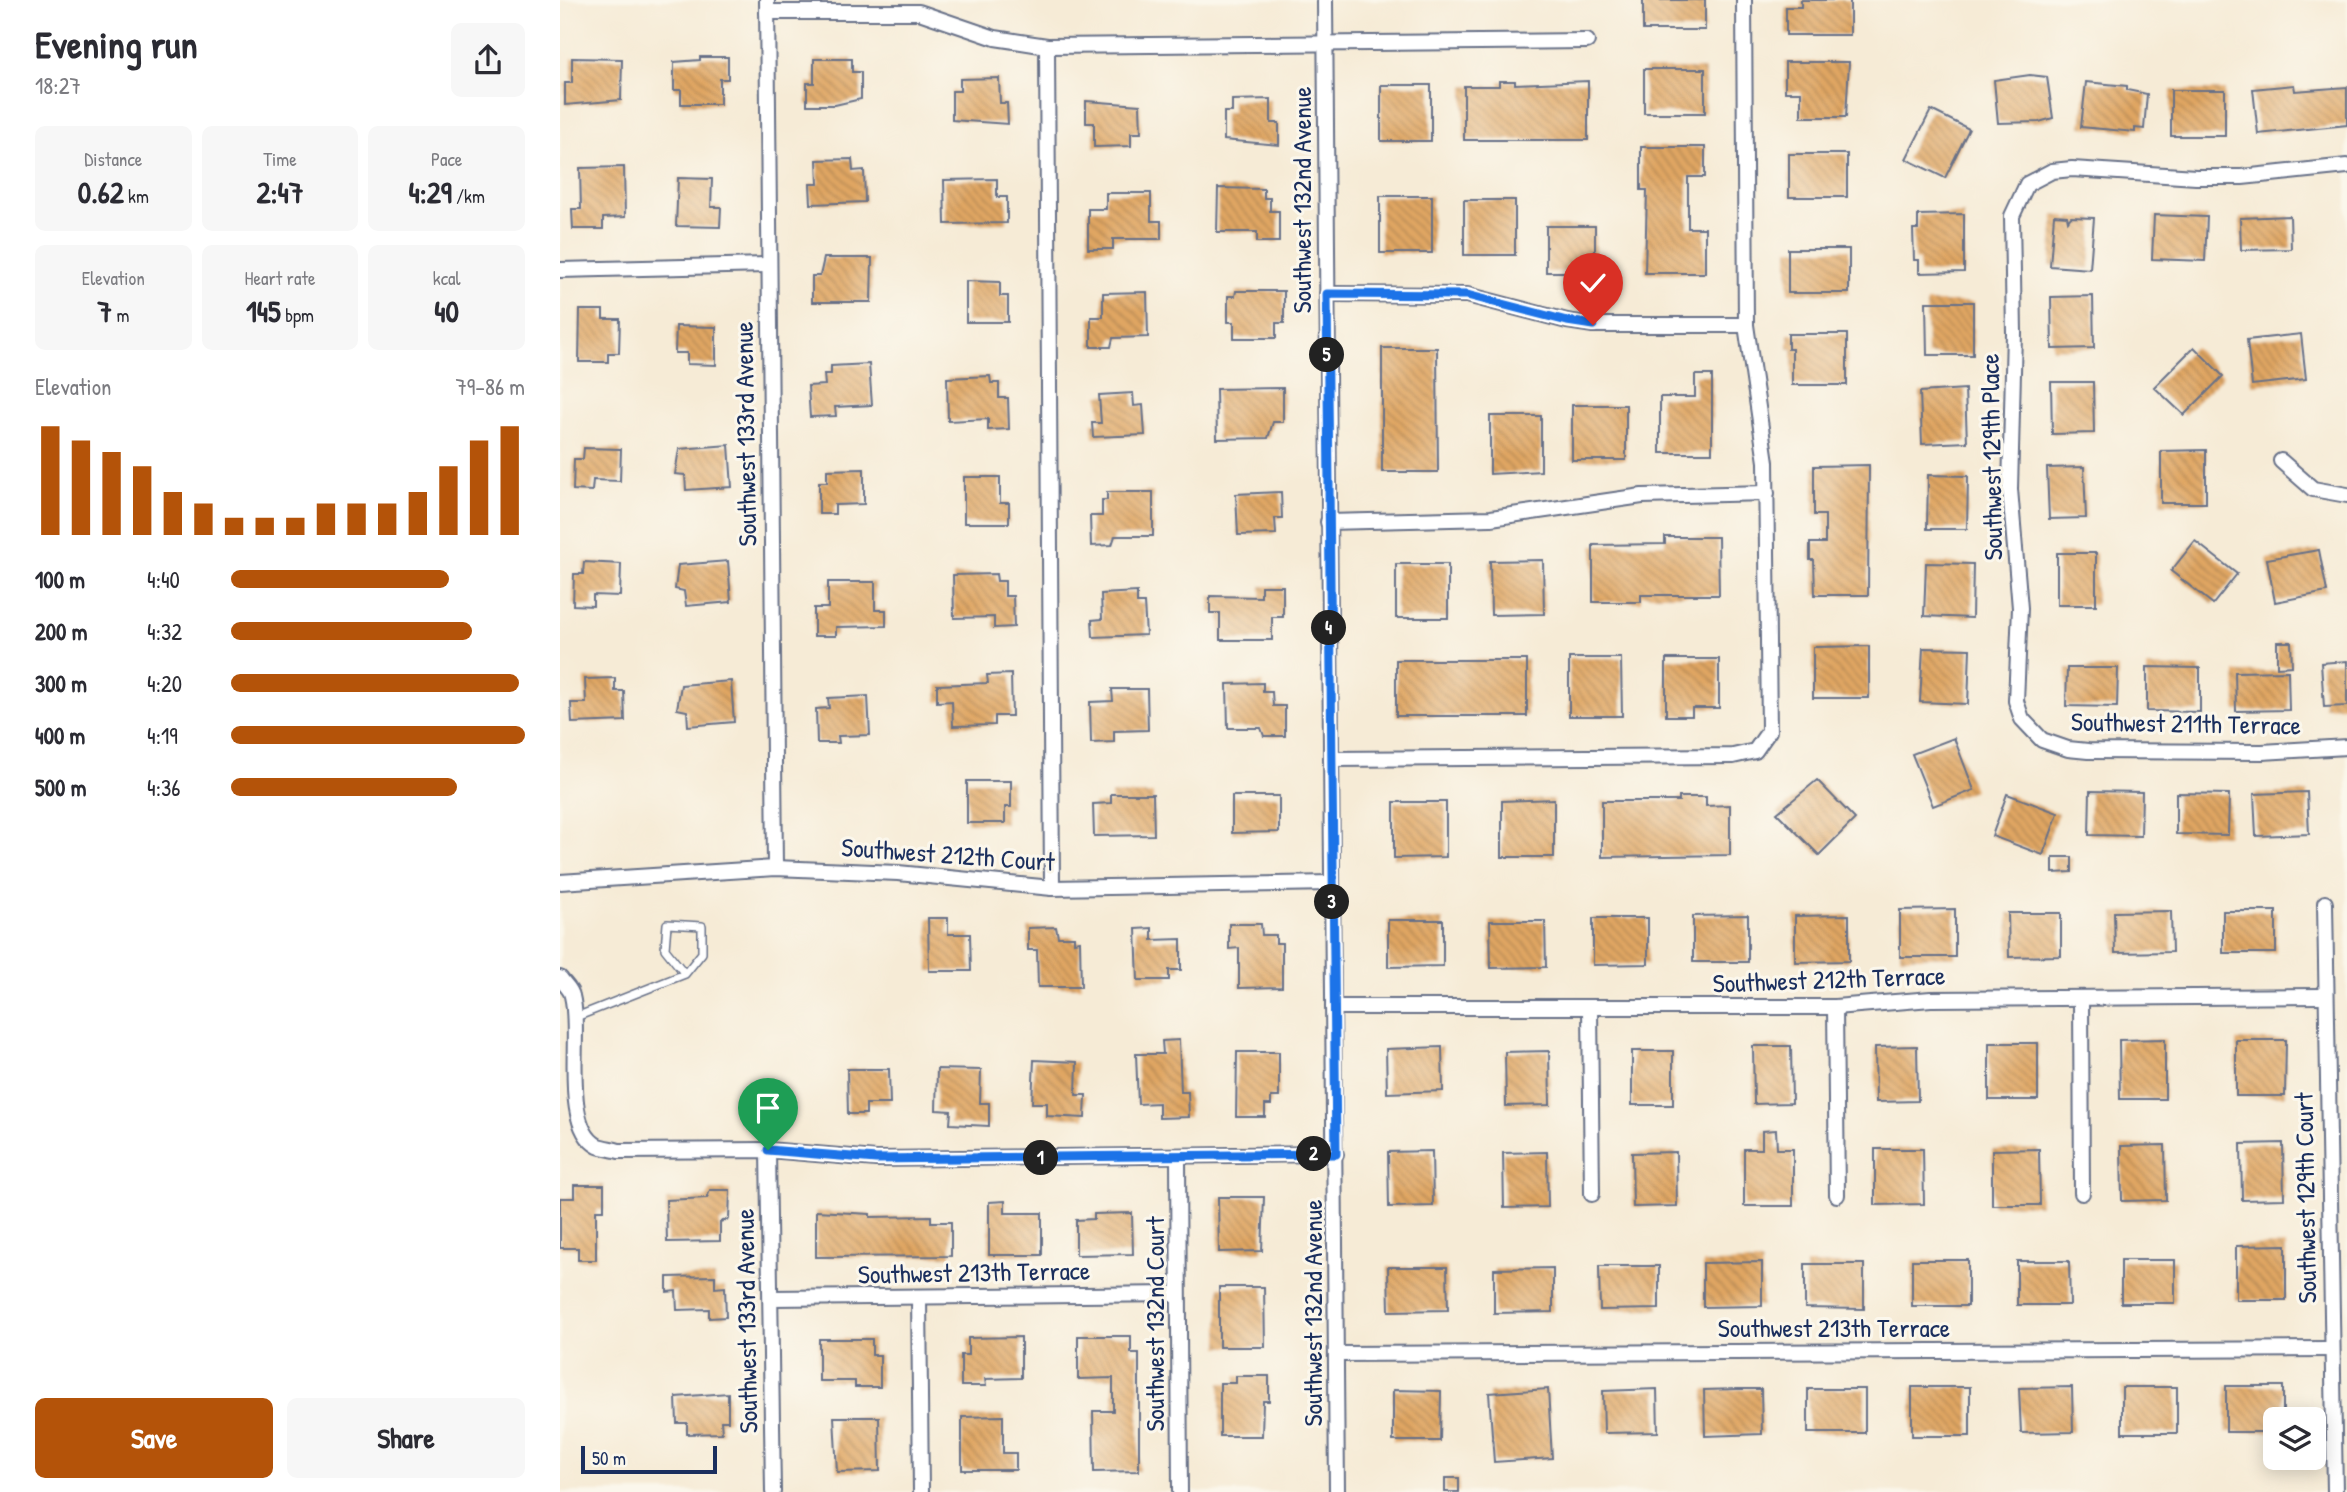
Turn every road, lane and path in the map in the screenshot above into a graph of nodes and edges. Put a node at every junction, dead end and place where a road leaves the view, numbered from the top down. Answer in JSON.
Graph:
{"nodes":[{"id":1,"x":1325,"y":0,"type":"edge"},
{"id":2,"x":1744,"y":0,"type":"edge"},
{"id":3,"x":767,"y":6,"type":"edge"},
{"id":4,"x":1587,"y":41,"type":"dead end"},
{"id":5,"x":1324,"y":42,"type":"junction"},
{"id":6,"x":1047,"y":46,"type":"junction"},
{"id":7,"x":2347,"y":166,"type":"edge"},
{"id":8,"x":767,"y":265,"type":"junction"},
{"id":9,"x":560,"y":270,"type":"edge"},
{"id":10,"x":1327,"y":294,"type":"junction"},
{"id":11,"x":1746,"y":326,"type":"junction"},
{"id":12,"x":2281,"y":461,"type":"dead end"},
{"id":13,"x":1767,"y":493,"type":"junction"},
{"id":14,"x":2347,"y":495,"type":"edge"},
{"id":15,"x":1328,"y":522,"type":"junction"},
{"id":16,"x":2029,"y":730,"type":"joint"},
{"id":17,"x":2347,"y":747,"type":"edge"},
{"id":18,"x":1331,"y":759,"type":"junction"},
{"id":19,"x":775,"y":868,"type":"junction"},
{"id":20,"x":560,"y":882,"type":"edge"},
{"id":21,"x":1332,"y":883,"type":"junction"},
{"id":22,"x":1052,"y":888,"type":"junction"},
{"id":23,"x":2326,"y":903,"type":"dead end"},
{"id":24,"x":685,"y":974,"type":"junction"},
{"id":25,"x":560,"y":978,"type":"edge"},
{"id":26,"x":2326,"y":996,"type":"junction"},
{"id":27,"x":2081,"y":998,"type":"junction"},
{"id":28,"x":1334,"y":1007,"type":"junction"},
{"id":29,"x":1590,"y":1007,"type":"junction"},
{"id":30,"x":1835,"y":1007,"type":"junction"},
{"id":31,"x":576,"y":1017,"type":"junction"},
{"id":32,"x":768,"y":1150,"type":"junction"},
{"id":33,"x":1336,"y":1154,"type":"junction"},
{"id":34,"x":1178,"y":1157,"type":"junction"},
{"id":35,"x":2082,"y":1193,"type":"dead end"},
{"id":36,"x":1591,"y":1194,"type":"dead end"},
{"id":37,"x":1837,"y":1195,"type":"dead end"},
{"id":38,"x":1178,"y":1294,"type":"junction"},
{"id":39,"x":919,"y":1297,"type":"junction"},
{"id":40,"x":771,"y":1298,"type":"junction"},
{"id":41,"x":2332,"y":1349,"type":"junction"},
{"id":42,"x":1336,"y":1354,"type":"junction"},
{"id":43,"x":773,"y":1492,"type":"edge"},
{"id":44,"x":921,"y":1492,"type":"edge"},
{"id":45,"x":1180,"y":1492,"type":"edge"},
{"id":46,"x":1337,"y":1492,"type":"edge"},
{"id":47,"x":2335,"y":1492,"type":"edge"}],
"edges":[{"from":1,"to":5,"type":"street","name":"Southwest 132nd Avenue"},
{"from":2,"to":11,"type":"street"},
{"from":3,"to":6,"type":"street"},
{"from":3,"to":8,"type":"street","name":"Southwest 133rd Avenue"},
{"from":4,"to":5,"type":"street"},
{"from":5,"to":6,"type":"street"},
{"from":5,"to":10,"type":"street","name":"Southwest 132nd Avenue"},
{"from":6,"to":22,"type":"street"},
{"from":7,"to":16,"type":"street","name":"Southwest 129th Place"},
{"from":8,"to":9,"type":"street"},
{"from":8,"to":19,"type":"street","name":"Southwest 133rd Avenue"},
{"from":10,"to":11,"type":"street"},
{"from":10,"to":15,"type":"street","name":"Southwest 132nd Avenue"},
{"from":11,"to":13,"type":"street"},
{"from":12,"to":14,"type":"street"},
{"from":13,"to":15,"type":"street"},
{"from":13,"to":18,"type":"street"},
{"from":15,"to":18,"type":"street","name":"Southwest 132nd Avenue"},
{"from":16,"to":17,"type":"street","name":"Southwest 211th Terrace"},
{"from":18,"to":21,"type":"street","name":"Southwest 132nd Avenue"},
{"from":19,"to":20,"type":"street","name":"Southwest 212th Court"},
{"from":19,"to":22,"type":"street","name":"Southwest 212th Court"},
{"from":21,"to":22,"type":"street","name":"Southwest 212th Court"},
{"from":21,"to":28,"type":"street","name":"Southwest 132nd Avenue"},
{"from":23,"to":26,"type":"street","name":"Southwest 129th Court"},
{"from":24,"to":24,"type":"lane"},
{"from":24,"to":31,"type":"lane"},
{"from":25,"to":31,"type":"street"},
{"from":26,"to":27,"type":"street","name":"Southwest 212th Terrace"},
{"from":26,"to":41,"type":"street","name":"Southwest 129th Court"},
{"from":27,"to":30,"type":"street","name":"Southwest 212th Terrace"},
{"from":27,"to":35,"type":"street"},
{"from":28,"to":29,"type":"street","name":"Southwest 212th Terrace"},
{"from":28,"to":33,"type":"street","name":"Southwest 132nd Avenue"},
{"from":29,"to":30,"type":"street","name":"Southwest 212th Terrace"},
{"from":29,"to":36,"type":"street"},
{"from":30,"to":37,"type":"street"},
{"from":31,"to":32,"type":"street"},
{"from":32,"to":34,"type":"street"},
{"from":32,"to":40,"type":"street","name":"Southwest 133rd Avenue"},
{"from":33,"to":34,"type":"street"},
{"from":33,"to":42,"type":"street","name":"Southwest 132nd Avenue"},
{"from":34,"to":38,"type":"street","name":"Southwest 132nd Court"},
{"from":38,"to":39,"type":"street","name":"Southwest 213th Terrace"},
{"from":38,"to":45,"type":"street","name":"Southwest 132nd Court"},
{"from":39,"to":40,"type":"street","name":"Southwest 213th Terrace"},
{"from":39,"to":44,"type":"street"},
{"from":40,"to":43,"type":"street","name":"Southwest 133rd Avenue"},
{"from":41,"to":42,"type":"street","name":"Southwest 213th Terrace"},
{"from":41,"to":47,"type":"street","name":"Southwest 129th Court"},
{"from":42,"to":46,"type":"street","name":"Southwest 132nd Avenue"}]}
